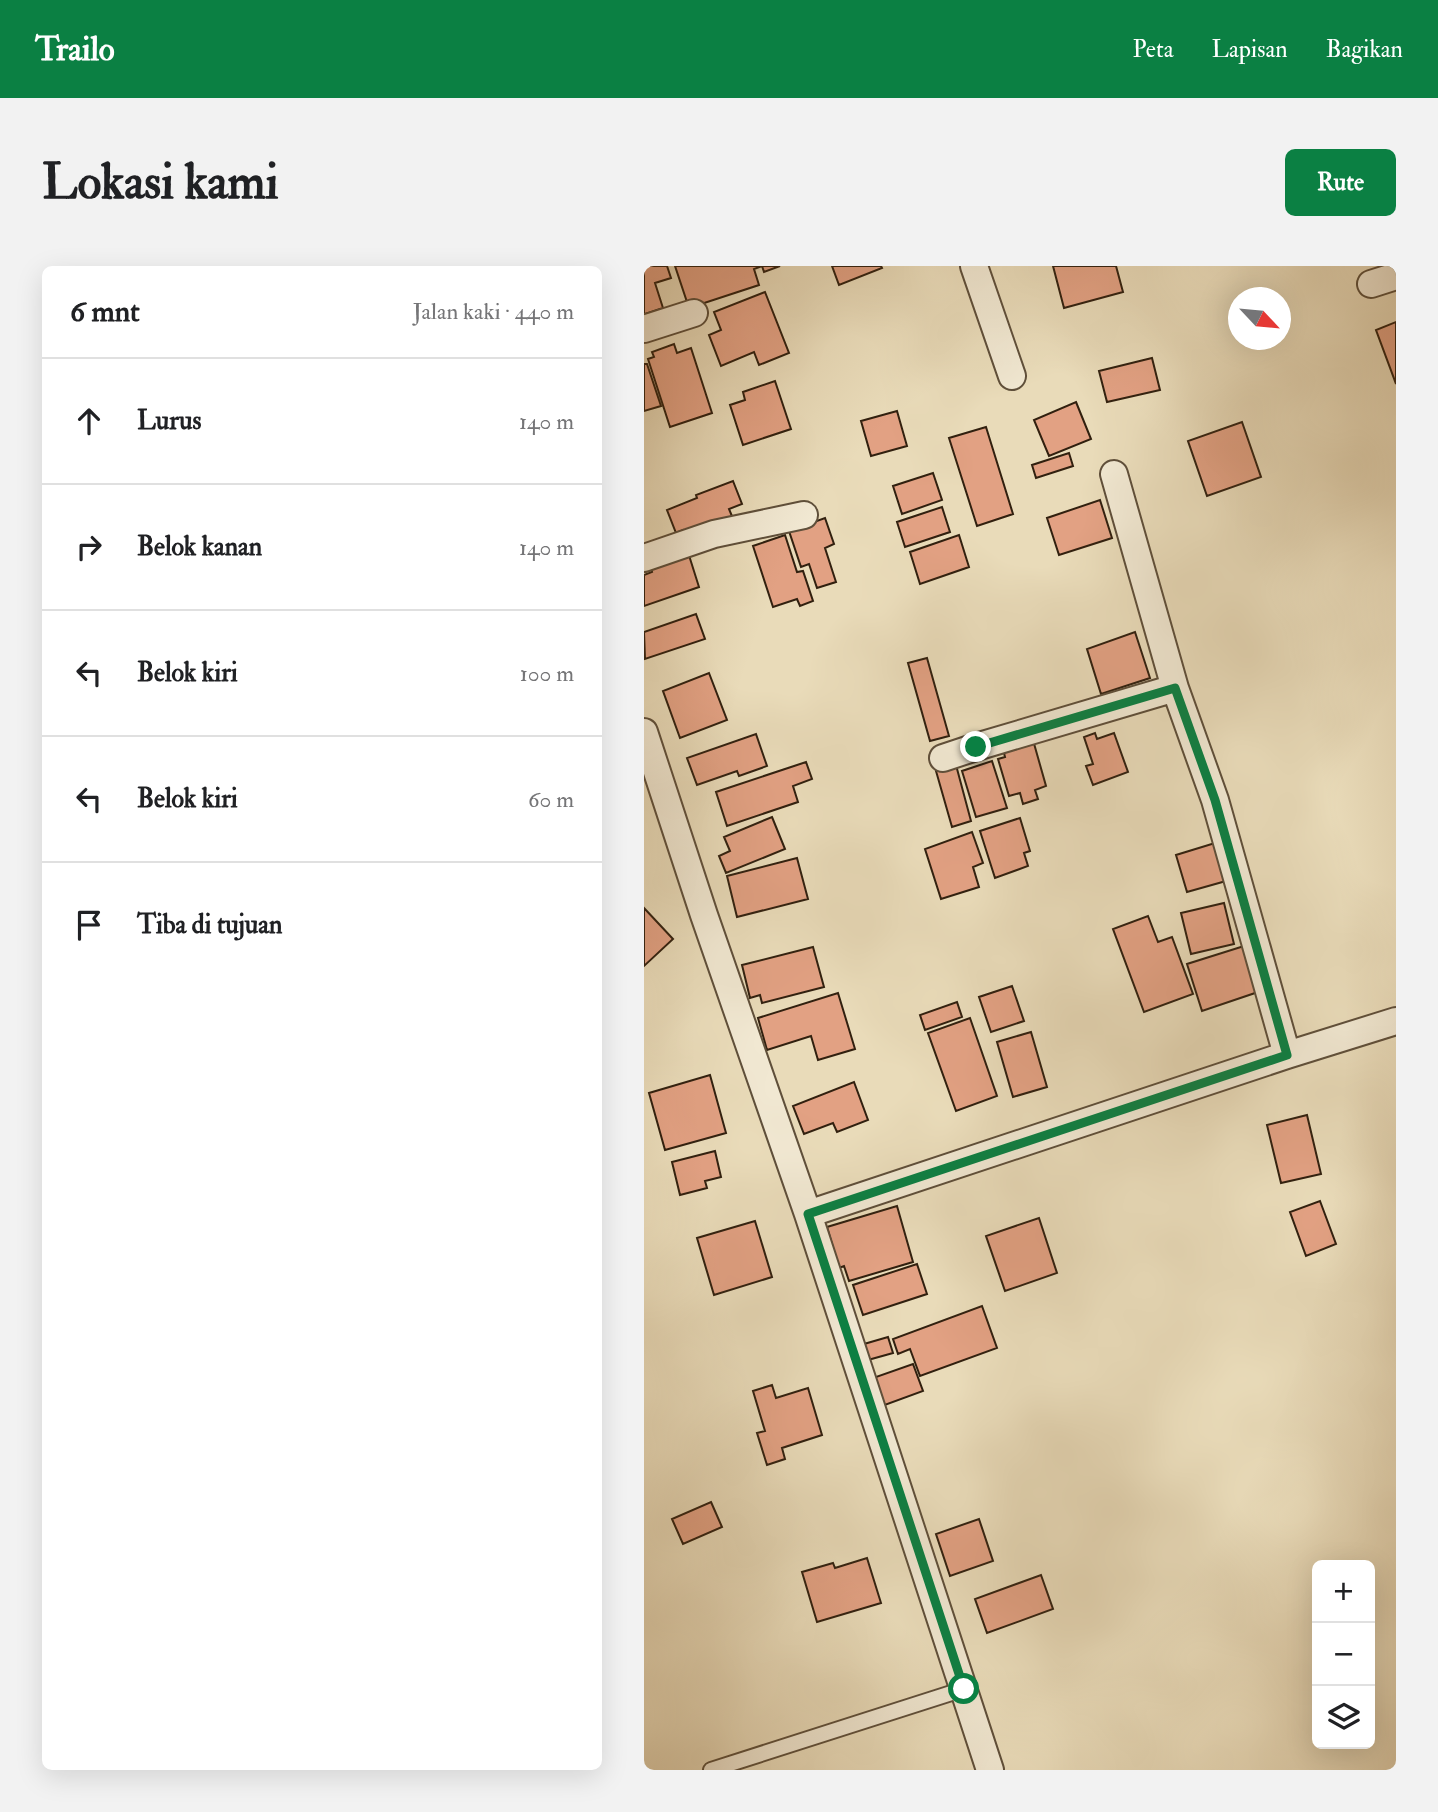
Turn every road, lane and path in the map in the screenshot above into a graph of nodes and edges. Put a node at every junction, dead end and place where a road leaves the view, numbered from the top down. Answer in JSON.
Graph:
{"nodes":[{"id":1,"x":974,"y":266,"type":"edge"},
{"id":2,"x":1396,"y":276,"type":"edge"},
{"id":3,"x":1371,"y":284,"type":"dead end"},
{"id":4,"x":694,"y":313,"type":"dead end"},
{"id":5,"x":644,"y":329,"type":"edge"},
{"id":6,"x":1012,"y":376,"type":"dead end"},
{"id":7,"x":1114,"y":474,"type":"dead end"},
{"id":8,"x":804,"y":515,"type":"dead end"},
{"id":9,"x":644,"y":558,"type":"edge"},
{"id":10,"x":1175,"y":688,"type":"junction"},
{"id":11,"x":644,"y":732,"type":"edge"},
{"id":12,"x":943,"y":758,"type":"dead end"},
{"id":13,"x":1396,"y":1020,"type":"edge"},
{"id":14,"x":1287,"y":1055,"type":"junction"},
{"id":15,"x":808,"y":1214,"type":"junction"},
{"id":16,"x":964,"y":1689,"type":"junction"},
{"id":17,"x":711,"y":1770,"type":"edge"},
{"id":18,"x":990,"y":1770,"type":"edge"}],
"edges":[{"from":1,"to":6,"type":"street"},
{"from":2,"to":3,"type":"street"},
{"from":4,"to":5,"type":"street"},
{"from":7,"to":10,"type":"street"},
{"from":8,"to":9,"type":"street"},
{"from":10,"to":12,"type":"street"},
{"from":10,"to":14,"type":"street"},
{"from":11,"to":15,"type":"street"},
{"from":13,"to":14,"type":"street"},
{"from":14,"to":15,"type":"street"},
{"from":15,"to":16,"type":"street"},
{"from":16,"to":17,"type":"lane"},
{"from":16,"to":18,"type":"street"}]}
